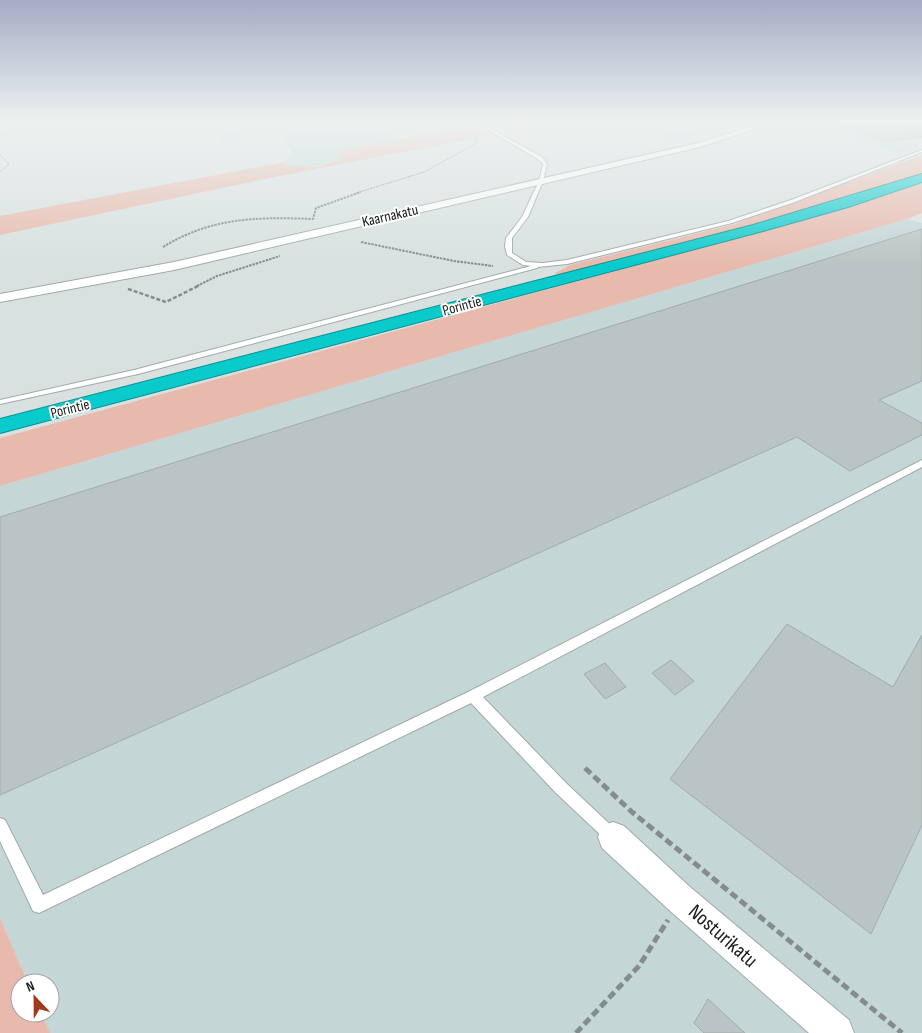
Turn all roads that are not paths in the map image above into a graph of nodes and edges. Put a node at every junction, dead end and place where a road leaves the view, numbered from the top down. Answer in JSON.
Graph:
{"nodes":[{"id":1,"x":544,"y":169,"type":"edge"},
{"id":2,"x":593,"y":169,"type":"edge"},
{"id":3,"x":874,"y":169,"type":"edge"},
{"id":4,"x":922,"y":178,"type":"edge"},
{"id":5,"x":541,"y":181,"type":"junction"},
{"id":6,"x":543,"y":265,"type":"junction"},
{"id":7,"x":0,"y":298,"type":"edge"},
{"id":8,"x":0,"y":402,"type":"edge"},
{"id":9,"x":0,"y":426,"type":"edge"},
{"id":10,"x":922,"y":463,"type":"edge"},
{"id":11,"x":472,"y":696,"type":"junction"},
{"id":12,"x":0,"y":824,"type":"edge"},
{"id":13,"x":613,"y":837,"type":"joint"},
{"id":14,"x":836,"y":1033,"type":"edge"}],
"edges":[{"from":1,"to":5,"type":"lane"},
{"from":2,"to":5,"type":"street","name":"Kaarnakatu"},
{"from":3,"to":6,"type":"lane"},
{"from":4,"to":9,"type":"highway","name":"Porintie"},
{"from":5,"to":6,"type":"lane"},
{"from":5,"to":7,"type":"street","name":"Kaarnakatu"},
{"from":6,"to":8,"type":"lane"},
{"from":10,"to":11,"type":"lane"},
{"from":11,"to":12,"type":"lane"},
{"from":11,"to":13,"type":"lane"},
{"from":13,"to":14,"type":"street","name":"Nosturikatu"}]}
